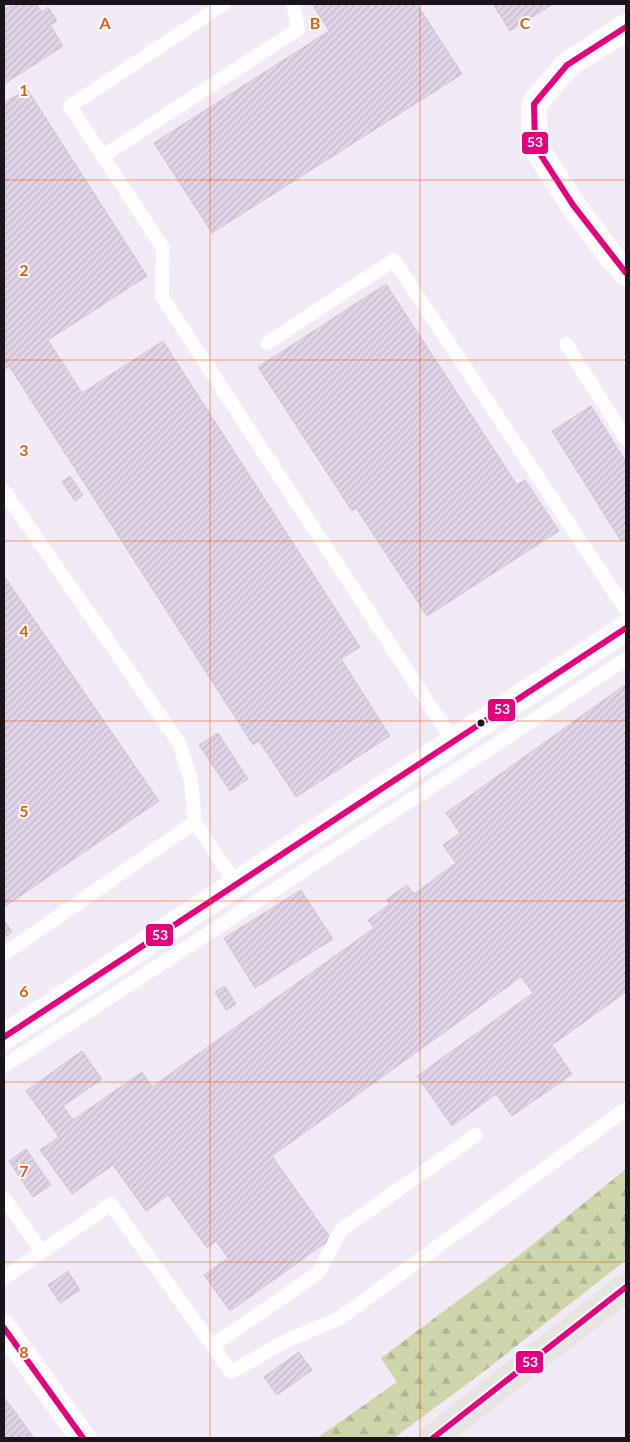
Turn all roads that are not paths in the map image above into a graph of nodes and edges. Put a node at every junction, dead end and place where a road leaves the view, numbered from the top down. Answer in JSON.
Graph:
{"nodes":[{"id":1,"x":224,"y":4,"type":"edge"},
{"id":2,"x":293,"y":4,"type":"edge"},
{"id":3,"x":626,"y":27,"type":"edge"},
{"id":4,"x":103,"y":156,"type":"junction"},
{"id":5,"x":626,"y":273,"type":"edge"},
{"id":6,"x":267,"y":343,"type":"dead end"},
{"id":7,"x":566,"y":344,"type":"dead end"},
{"id":8,"x":626,"y":439,"type":"edge"},
{"id":9,"x":4,"y":491,"type":"edge"},
{"id":10,"x":626,"y":610,"type":"edge"},
{"id":11,"x":626,"y":628,"type":"edge"},
{"id":12,"x":626,"y":659,"type":"edge"},
{"id":13,"x":454,"y":742,"type":"junction"},
{"id":14,"x":195,"y":822,"type":"junction"},
{"id":15,"x":236,"y":885,"type":"junction"},
{"id":16,"x":4,"y":954,"type":"edge"},
{"id":17,"x":4,"y":1037,"type":"edge"},
{"id":18,"x":4,"y":1066,"type":"edge"},
{"id":19,"x":626,"y":1109,"type":"edge"},
{"id":20,"x":476,"y":1136,"type":"dead end"},
{"id":21,"x":4,"y":1198,"type":"edge"},
{"id":22,"x":42,"y":1252,"type":"junction"},
{"id":23,"x":4,"y":1278,"type":"edge"},
{"id":24,"x":626,"y":1287,"type":"edge"},
{"id":25,"x":4,"y":1328,"type":"edge"},
{"id":26,"x":212,"y":1346,"type":"junction"},
{"id":27,"x":83,"y":1438,"type":"edge"},
{"id":28,"x":433,"y":1438,"type":"edge"}],
"edges":[{"from":1,"to":4,"type":"lane"},
{"from":2,"to":4,"type":"lane"},
{"from":3,"to":5,"type":"street"},
{"from":4,"to":13,"type":"lane"},
{"from":6,"to":10,"type":"lane"},
{"from":7,"to":8,"type":"lane"},
{"from":9,"to":14,"type":"lane"},
{"from":11,"to":13,"type":"street"},
{"from":12,"to":18,"type":"lane"},
{"from":13,"to":15,"type":"street"},
{"from":14,"to":15,"type":"lane"},
{"from":14,"to":16,"type":"lane"},
{"from":15,"to":17,"type":"street"},
{"from":19,"to":26,"type":"lane"},
{"from":20,"to":26,"type":"lane"},
{"from":21,"to":22,"type":"lane"},
{"from":22,"to":23,"type":"lane"},
{"from":22,"to":26,"type":"lane"},
{"from":24,"to":28,"type":"main road"},
{"from":25,"to":27,"type":"street"}]}
